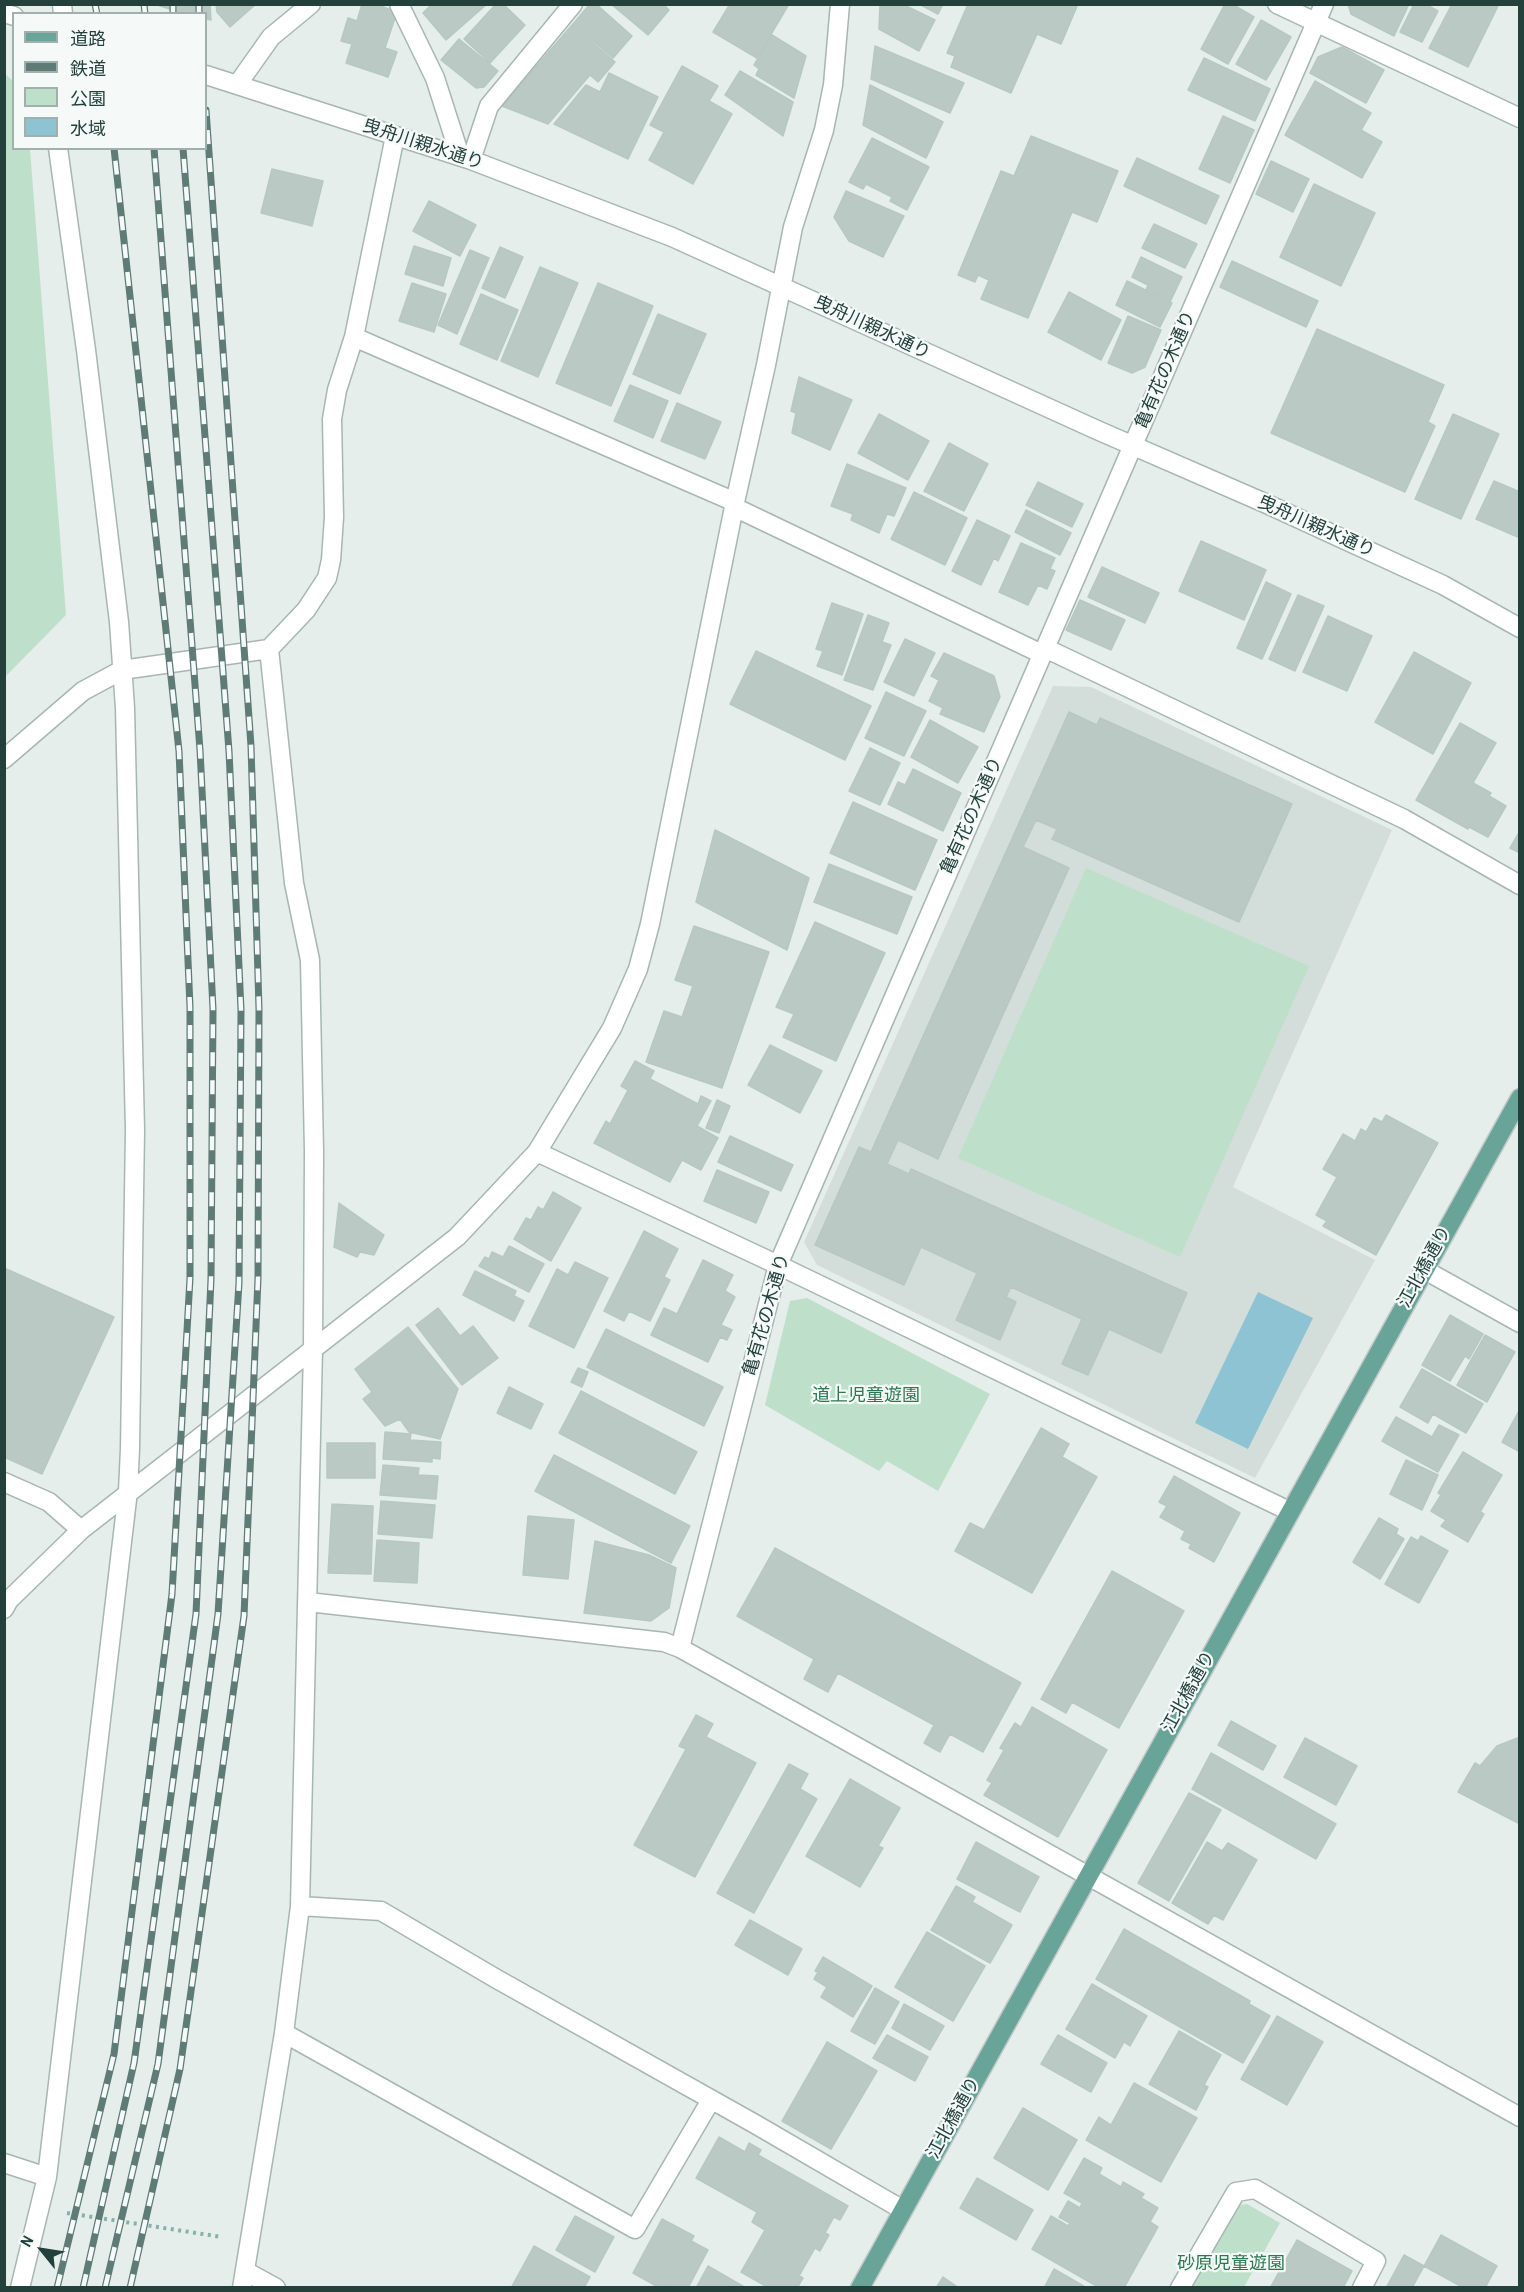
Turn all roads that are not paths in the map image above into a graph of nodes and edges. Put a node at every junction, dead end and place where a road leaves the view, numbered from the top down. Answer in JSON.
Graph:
{"nodes":[{"id":1,"x":311,"y":4,"type":"edge"},
{"id":2,"x":399,"y":4,"type":"edge"},
{"id":3,"x":573,"y":4,"type":"edge"},
{"id":4,"x":840,"y":4,"type":"edge"},
{"id":5,"x":1277,"y":4,"type":"edge"},
{"id":6,"x":1324,"y":4,"type":"edge"},
{"id":7,"x":1316,"y":23,"type":"junction"},
{"id":8,"x":207,"y":75,"type":"edge"},
{"id":9,"x":237,"y":84,"type":"junction"},
{"id":10,"x":1520,"y":118,"type":"edge"},
{"id":11,"x":395,"y":136,"type":"junction"},
{"id":12,"x":58,"y":150,"type":"edge"},
{"id":13,"x":465,"y":158,"type":"junction"},
{"id":14,"x":782,"y":286,"type":"junction"},
{"id":15,"x":354,"y":337,"type":"junction"},
{"id":16,"x":1134,"y":447,"type":"junction"},
{"id":17,"x":734,"y":504,"type":"junction"},
{"id":18,"x":1520,"y":628,"type":"edge"},
{"id":19,"x":269,"y":649,"type":"junction"},
{"id":20,"x":1043,"y":651,"type":"junction"},
{"id":21,"x":122,"y":670,"type":"junction"},
{"id":22,"x":4,"y":759,"type":"edge"},
{"id":23,"x":1520,"y":885,"type":"edge"},
{"id":24,"x":1520,"y":1098,"type":"edge"},
{"id":25,"x":537,"y":1152,"type":"junction"},
{"id":26,"x":778,"y":1265,"type":"junction"},
{"id":27,"x":1423,"y":1269,"type":"junction"},
{"id":28,"x":1520,"y":1323,"type":"edge"},
{"id":29,"x":313,"y":1349,"type":"junction"},
{"id":30,"x":4,"y":1482,"type":"edge"},
{"id":31,"x":128,"y":1491,"type":"junction"},
{"id":32,"x":1289,"y":1511,"type":"junction"},
{"id":33,"x":81,"y":1530,"type":"junction"},
{"id":34,"x":308,"y":1602,"type":"junction"},
{"id":35,"x":6,"y":1603,"type":"edge"},
{"id":36,"x":680,"y":1648,"type":"junction"},
{"id":37,"x":1087,"y":1876,"type":"junction"},
{"id":38,"x":300,"y":1906,"type":"junction"},
{"id":39,"x":284,"y":2034,"type":"junction"},
{"id":40,"x":711,"y":2100,"type":"junction"},
{"id":41,"x":1520,"y":2117,"type":"edge"},
{"id":42,"x":4,"y":2163,"type":"edge"},
{"id":43,"x":47,"y":2177,"type":"junction"},
{"id":44,"x":903,"y":2210,"type":"junction"},
{"id":45,"x":244,"y":2279,"type":"edge"},
{"id":46,"x":20,"y":2288,"type":"edge"},
{"id":47,"x":276,"y":2288,"type":"edge"},
{"id":48,"x":860,"y":2288,"type":"edge"},
{"id":49,"x":1180,"y":2288,"type":"edge"},
{"id":50,"x":1362,"y":2288,"type":"edge"}],
"edges":[{"from":1,"to":9,"type":"street"},
{"from":2,"to":13,"type":"street"},
{"from":3,"to":13,"type":"street"},
{"from":4,"to":14,"type":"street"},
{"from":5,"to":7,"type":"street"},
{"from":6,"to":7,"type":"street","name":"亀有花の木通り"},
{"from":7,"to":10,"type":"street"},
{"from":7,"to":16,"type":"street","name":"亀有花の木通り"},
{"from":8,"to":9,"type":"street","name":"曳舟川親水通り"},
{"from":9,"to":11,"type":"street","name":"曳舟川親水通り"},
{"from":11,"to":13,"type":"street","name":"曳舟川親水通り"},
{"from":11,"to":15,"type":"street"},
{"from":12,"to":21,"type":"street"},
{"from":13,"to":14,"type":"street","name":"曳舟川親水通り"},
{"from":14,"to":16,"type":"street","name":"曳舟川親水通り"},
{"from":14,"to":17,"type":"street"},
{"from":15,"to":17,"type":"street"},
{"from":15,"to":19,"type":"street"},
{"from":16,"to":18,"type":"street","name":"曳舟川親水通り"},
{"from":16,"to":20,"type":"street","name":"亀有花の木通り"},
{"from":17,"to":20,"type":"street"},
{"from":17,"to":25,"type":"street"},
{"from":19,"to":21,"type":"street"},
{"from":19,"to":29,"type":"street"},
{"from":20,"to":23,"type":"street"},
{"from":20,"to":26,"type":"street","name":"亀有花の木通り"},
{"from":21,"to":22,"type":"street"},
{"from":21,"to":31,"type":"street"},
{"from":24,"to":27,"type":"main road","name":"江北橋通り"},
{"from":25,"to":26,"type":"street"},
{"from":25,"to":29,"type":"street"},
{"from":26,"to":32,"type":"street"},
{"from":26,"to":36,"type":"street","name":"亀有花の木通り"},
{"from":27,"to":28,"type":"street"},
{"from":27,"to":32,"type":"main road","name":"江北橋通り"},
{"from":29,"to":31,"type":"street"},
{"from":29,"to":34,"type":"street"},
{"from":30,"to":33,"type":"street"},
{"from":31,"to":33,"type":"street"},
{"from":31,"to":43,"type":"street"},
{"from":32,"to":37,"type":"main road","name":"江北橋通り"},
{"from":33,"to":35,"type":"street"},
{"from":34,"to":36,"type":"street"},
{"from":34,"to":38,"type":"street"},
{"from":36,"to":37,"type":"street"},
{"from":37,"to":41,"type":"street"},
{"from":37,"to":44,"type":"main road","name":"江北橋通り"},
{"from":38,"to":39,"type":"street"},
{"from":38,"to":40,"type":"street"},
{"from":39,"to":40,"type":"street"},
{"from":39,"to":45,"type":"street"},
{"from":40,"to":44,"type":"street"},
{"from":42,"to":43,"type":"street"},
{"from":43,"to":46,"type":"street"},
{"from":44,"to":48,"type":"main road","name":"江北橋通り"},
{"from":45,"to":47,"type":"street"},
{"from":49,"to":50,"type":"street"}]}
